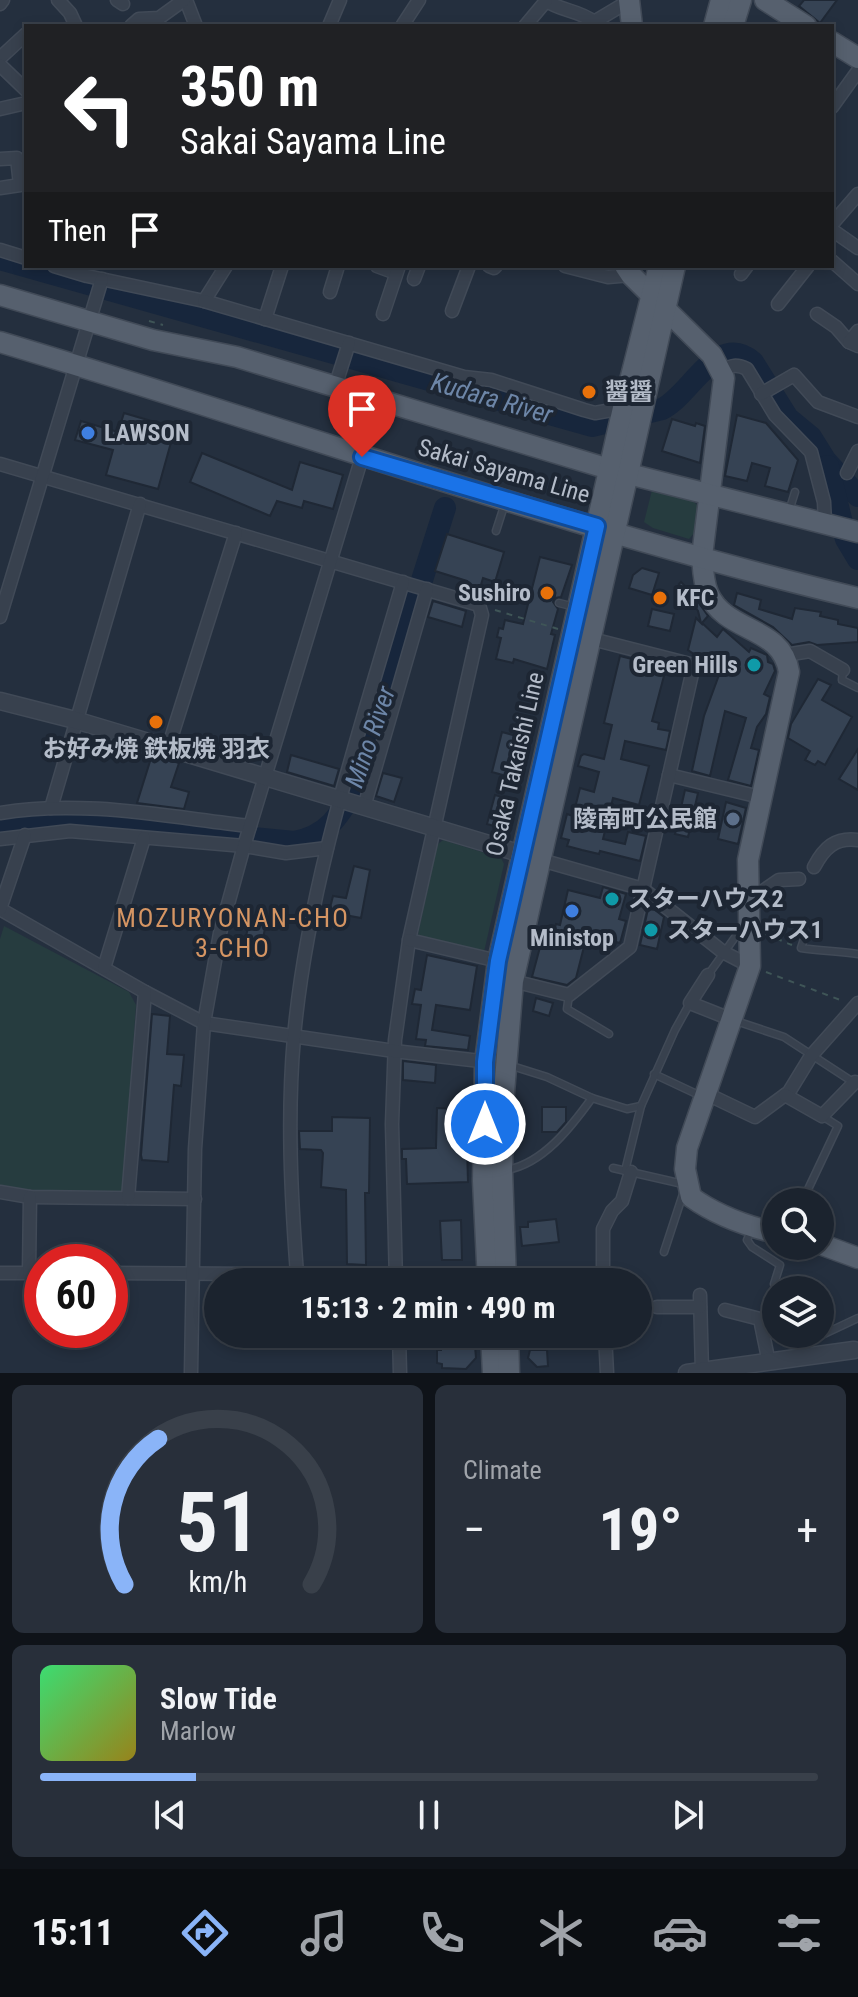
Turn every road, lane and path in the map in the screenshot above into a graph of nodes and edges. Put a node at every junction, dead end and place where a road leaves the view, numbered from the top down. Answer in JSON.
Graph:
{"nodes":[{"id":1,"x":58,"y":0,"type":"edge"},
{"id":2,"x":78,"y":0,"type":"edge"},
{"id":3,"x":185,"y":0,"type":"edge"},
{"id":4,"x":340,"y":0,"type":"edge"},
{"id":5,"x":419,"y":0,"type":"edge"},
{"id":6,"x":546,"y":0,"type":"edge"},
{"id":7,"x":721,"y":0,"type":"edge"},
{"id":8,"x":741,"y":0,"type":"edge"},
{"id":9,"x":765,"y":0,"type":"edge"},
{"id":10,"x":629,"y":1,"type":"edge"},
{"id":11,"x":70,"y":13,"type":"junction"},
{"id":12,"x":75,"y":24,"type":"edge"},
{"id":13,"x":133,"y":24,"type":"edge"},
{"id":14,"x":195,"y":24,"type":"edge"},
{"id":15,"x":330,"y":24,"type":"edge"},
{"id":16,"x":403,"y":24,"type":"edge"},
{"id":17,"x":527,"y":24,"type":"edge"},
{"id":18,"x":632,"y":24,"type":"edge"},
{"id":19,"x":715,"y":24,"type":"edge"},
{"id":20,"x":734,"y":24,"type":"edge"},
{"id":21,"x":803,"y":24,"type":"edge"},
{"id":22,"x":24,"y":36,"type":"edge"},
{"id":23,"x":834,"y":43,"type":"edge"},
{"id":24,"x":0,"y":58,"type":"edge"},
{"id":25,"x":858,"y":58,"type":"edge"},
{"id":26,"x":0,"y":65,"type":"edge"},
{"id":27,"x":858,"y":71,"type":"edge"},
{"id":28,"x":24,"y":88,"type":"edge"},
{"id":29,"x":24,"y":103,"type":"edge"},
{"id":30,"x":834,"y":104,"type":"edge"},
{"id":31,"x":0,"y":109,"type":"edge"},
{"id":32,"x":0,"y":159,"type":"edge"},
{"id":33,"x":0,"y":188,"type":"edge"},
{"id":34,"x":858,"y":194,"type":"edge"},
{"id":35,"x":834,"y":224,"type":"edge"},
{"id":36,"x":834,"y":229,"type":"edge"},
{"id":37,"x":858,"y":248,"type":"edge"},
{"id":38,"x":0,"y":250,"type":"edge"},
{"id":39,"x":24,"y":257,"type":"edge"},
{"id":40,"x":834,"y":263,"type":"edge"},
{"id":41,"x":68,"y":268,"type":"edge"},
{"id":42,"x":225,"y":268,"type":"edge"},
{"id":43,"x":281,"y":268,"type":"edge"},
{"id":44,"x":337,"y":268,"type":"edge"},
{"id":45,"x":418,"y":268,"type":"edge"},
{"id":46,"x":468,"y":268,"type":"edge"},
{"id":47,"x":573,"y":268,"type":"edge"},
{"id":48,"x":659,"y":268,"type":"edge"},
{"id":49,"x":674,"y":268,"type":"edge"},
{"id":50,"x":806,"y":268,"type":"edge"},
{"id":51,"x":398,"y":270,"type":"edge"},
{"id":52,"x":88,"y":271,"type":"edge"},
{"id":53,"x":628,"y":271,"type":"edge"},
{"id":54,"x":414,"y":279,"type":"dead end"},
{"id":55,"x":101,"y":282,"type":"junction"},
{"id":56,"x":858,"y":284,"type":"edge"},
{"id":57,"x":330,"y":292,"type":"dead end"},
{"id":58,"x":0,"y":295,"type":"edge"},
{"id":59,"x":204,"y":301,"type":"junction"},
{"id":60,"x":659,"y":302,"type":"junction"},
{"id":61,"x":778,"y":304,"type":"dead end"},
{"id":62,"x":452,"y":311,"type":"dead end"},
{"id":63,"x":383,"y":314,"type":"dead end"},
{"id":64,"x":817,"y":314,"type":"dead end"},
{"id":65,"x":265,"y":319,"type":"junction"},
{"id":66,"x":89,"y":321,"type":"junction"},
{"id":67,"x":858,"y":331,"type":"edge"},
{"id":68,"x":0,"y":342,"type":"edge"},
{"id":69,"x":854,"y":344,"type":"edge"},
{"id":70,"x":348,"y":346,"type":"junction"},
{"id":71,"x":77,"y":364,"type":"junction"},
{"id":72,"x":718,"y":365,"type":"junction"},
{"id":73,"x":335,"y":387,"type":"junction"},
{"id":74,"x":761,"y":394,"type":"junction"},
{"id":75,"x":631,"y":415,"type":"junction"},
{"id":76,"x":858,"y":417,"type":"edge"},
{"id":77,"x":858,"y":451,"type":"edge"},
{"id":78,"x":362,"y":457,"type":"junction"},
{"id":79,"x":0,"y":464,"type":"edge"},
{"id":80,"x":619,"y":471,"type":"junction"},
{"id":81,"x":847,"y":473,"type":"dead end"},
{"id":82,"x":44,"y":476,"type":"junction"},
{"id":83,"x":795,"y":492,"type":"dead end"},
{"id":84,"x":710,"y":495,"type":"junction"},
{"id":85,"x":506,"y":500,"type":"junction"},
{"id":86,"x":140,"y":504,"type":"junction"},
{"id":87,"x":788,"y":514,"type":"junction"},
{"id":88,"x":829,"y":524,"type":"junction"},
{"id":89,"x":606,"y":529,"type":"junction"},
{"id":90,"x":496,"y":531,"type":"dead end"},
{"id":91,"x":857,"y":532,"type":"edge"},
{"id":92,"x":236,"y":533,"type":"junction"},
{"id":93,"x":702,"y":556,"type":"junction"},
{"id":94,"x":331,"y":561,"type":"junction"},
{"id":95,"x":406,"y":583,"type":"junction"},
{"id":96,"x":425,"y":588,"type":"junction"},
{"id":97,"x":858,"y":598,"type":"edge"},
{"id":98,"x":479,"y":605,"type":"junction"},
{"id":99,"x":0,"y":617,"type":"edge"},
{"id":100,"x":563,"y":630,"type":"dead end"},
{"id":101,"x":592,"y":639,"type":"junction"},
{"id":102,"x":785,"y":655,"type":"junction"},
{"id":103,"x":843,"y":670,"type":"joint"},
{"id":104,"x":858,"y":688,"type":"edge"},
{"id":105,"x":0,"y":701,"type":"edge"},
{"id":106,"x":75,"y":720,"type":"junction"},
{"id":107,"x":168,"y":748,"type":"junction"},
{"id":108,"x":669,"y":775,"type":"junction"},
{"id":109,"x":265,"y":777,"type":"junction"},
{"id":110,"x":760,"y":797,"type":"junction"},
{"id":111,"x":340,"y":800,"type":"junction"},
{"id":112,"x":364,"y":807,"type":"junction"},
{"id":113,"x":51,"y":808,"type":"junction"},
{"id":114,"x":0,"y":813,"type":"edge"},
{"id":115,"x":250,"y":826,"type":"junction"},
{"id":116,"x":434,"y":828,"type":"junction"},
{"id":117,"x":25,"y":835,"type":"junction"},
{"id":118,"x":144,"y":838,"type":"junction"},
{"id":119,"x":0,"y":839,"type":"edge"},
{"id":120,"x":858,"y":840,"type":"edge"},
{"id":121,"x":244,"y":846,"type":"junction"},
{"id":122,"x":327,"y":848,"type":"junction"},
{"id":123,"x":531,"y":857,"type":"junction"},
{"id":124,"x":814,"y":867,"type":"dead end"},
{"id":125,"x":799,"y":879,"type":"dead end"},
{"id":126,"x":643,"y":889,"type":"junction"},
{"id":127,"x":0,"y":909,"type":"edge"},
{"id":128,"x":752,"y":918,"type":"junction"},
{"id":129,"x":805,"y":936,"type":"dead end"},
{"id":130,"x":409,"y":940,"type":"junction"},
{"id":131,"x":801,"y":948,"type":"junction"},
{"id":132,"x":723,"y":952,"type":"junction"},
{"id":133,"x":858,"y":954,"type":"edge"},
{"id":134,"x":498,"y":961,"type":"junction"},
{"id":135,"x":750,"y":966,"type":"junction"},
{"id":136,"x":104,"y":968,"type":"junction"},
{"id":137,"x":708,"y":975,"type":"joint"},
{"id":138,"x":513,"y":981,"type":"junction"},
{"id":139,"x":145,"y":992,"type":"junction"},
{"id":140,"x":569,"y":995,"type":"junction"},
{"id":141,"x":690,"y":1003,"type":"junction"},
{"id":142,"x":856,"y":1005,"type":"edge"},
{"id":143,"x":733,"y":1020,"type":"junction"},
{"id":144,"x":204,"y":1023,"type":"junction"},
{"id":145,"x":609,"y":1034,"type":"dead end"},
{"id":146,"x":294,"y":1035,"type":"junction"},
{"id":147,"x":394,"y":1051,"type":"junction"},
{"id":148,"x":811,"y":1056,"type":"junction"},
{"id":149,"x":494,"y":1063,"type":"junction"},
{"id":150,"x":654,"y":1074,"type":"junction"},
{"id":151,"x":856,"y":1083,"type":"edge"},
{"id":152,"x":785,"y":1095,"type":"junction"},
{"id":153,"x":707,"y":1096,"type":"junction"},
{"id":154,"x":592,"y":1098,"type":"junction"},
{"id":155,"x":641,"y":1106,"type":"junction"},
{"id":156,"x":822,"y":1116,"type":"junction"},
{"id":157,"x":613,"y":1168,"type":"dead end"},
{"id":158,"x":502,"y":1171,"type":"junction"},
{"id":159,"x":628,"y":1172,"type":"junction"},
{"id":160,"x":687,"y":1185,"type":"junction"},
{"id":161,"x":809,"y":1188,"type":"edge"},
{"id":162,"x":0,"y":1192,"type":"edge"},
{"id":163,"x":30,"y":1197,"type":"junction"},
{"id":164,"x":128,"y":1198,"type":"junction"},
{"id":165,"x":195,"y":1199,"type":"junction"},
{"id":166,"x":753,"y":1227,"type":"junction"},
{"id":167,"x":762,"y":1229,"type":"edge"},
{"id":168,"x":34,"y":1244,"type":"edge"},
{"id":169,"x":834,"y":1249,"type":"edge"},
{"id":170,"x":664,"y":1252,"type":"dead end"},
{"id":171,"x":858,"y":1258,"type":"edge"},
{"id":172,"x":297,"y":1268,"type":"edge"},
{"id":173,"x":396,"y":1268,"type":"edge"},
{"id":174,"x":487,"y":1268,"type":"edge"},
{"id":175,"x":505,"y":1268,"type":"edge"},
{"id":176,"x":603,"y":1268,"type":"edge"},
{"id":177,"x":0,"y":1273,"type":"edge"},
{"id":178,"x":24,"y":1273,"type":"edge"},
{"id":179,"x":128,"y":1273,"type":"edge"},
{"id":180,"x":193,"y":1273,"type":"junction"},
{"id":181,"x":204,"y":1273,"type":"edge"},
{"id":182,"x":777,"y":1276,"type":"edge"},
{"id":183,"x":657,"y":1307,"type":"dead end"},
{"id":184,"x":725,"y":1310,"type":"dead end"},
{"id":185,"x":858,"y":1318,"type":"edge"},
{"id":186,"x":399,"y":1348,"type":"edge"},
{"id":187,"x":492,"y":1348,"type":"edge"},
{"id":188,"x":508,"y":1348,"type":"edge"},
{"id":189,"x":606,"y":1348,"type":"edge"},
{"id":190,"x":854,"y":1350,"type":"dead end"},
{"id":191,"x":808,"y":1357,"type":"junction"},
{"id":192,"x":762,"y":1367,"type":"edge"},
{"id":193,"x":694,"y":1372,"type":"edge"},
{"id":194,"x":191,"y":1373,"type":"edge"},
{"id":195,"x":400,"y":1373,"type":"edge"},
{"id":196,"x":493,"y":1373,"type":"edge"},
{"id":197,"x":509,"y":1373,"type":"edge"},
{"id":198,"x":607,"y":1373,"type":"edge"}],
"edges":[{"from":1,"to":11,"type":"street"},
{"from":2,"to":11,"type":"street"},
{"from":3,"to":13,"type":"street"},
{"from":3,"to":14,"type":"street"},
{"from":4,"to":15,"type":"street"},
{"from":5,"to":16,"type":"street"},
{"from":6,"to":10,"type":"street"},
{"from":6,"to":17,"type":"street"},
{"from":7,"to":19,"type":"main road"},
{"from":8,"to":20,"type":"main road"},
{"from":9,"to":21,"type":"main road"},
{"from":10,"to":18,"type":"main road"},
{"from":11,"to":12,"type":"street"},
{"from":22,"to":24,"type":"street"},
{"from":23,"to":25,"type":"main road"},
{"from":26,"to":28,"type":"street"},
{"from":27,"to":30,"type":"street"},
{"from":29,"to":31,"type":"street"},
{"from":32,"to":33,"type":"street"},
{"from":34,"to":35,"type":"street"},
{"from":36,"to":37,"type":"street"},
{"from":38,"to":39,"type":"street"},
{"from":40,"to":56,"type":"street"},
{"from":41,"to":52,"type":"street"},
{"from":42,"to":59,"type":"street"},
{"from":43,"to":65,"type":"street"},
{"from":44,"to":57,"type":"street"},
{"from":45,"to":54,"type":"street"},
{"from":46,"to":62,"type":"street"},
{"from":47,"to":53,"type":"street"},
{"from":48,"to":60,"type":"main road","name":"Osaka Takaishi Line"},
{"from":49,"to":60,"type":"main road","name":"Osaka Takaishi Line"},
{"from":50,"to":61,"type":"street"},
{"from":51,"to":63,"type":"street"},
{"from":52,"to":55,"type":"street"},
{"from":53,"to":60,"type":"main road"},
{"from":55,"to":59,"type":"street"},
{"from":55,"to":66,"type":"street"},
{"from":58,"to":66,"type":"main road","name":"Sakai Sayama Line"},
{"from":59,"to":65,"type":"street"},
{"from":60,"to":72,"type":"main road"},
{"from":60,"to":75,"type":"main road","name":"Osaka Takaishi Line"},
{"from":64,"to":69,"type":"street"},
{"from":65,"to":70,"type":"street"},
{"from":66,"to":71,"type":"street"},
{"from":66,"to":73,"type":"main road","name":"Sakai Sayama Line"},
{"from":67,"to":69,"type":"street"},
{"from":68,"to":71,"type":"main road","name":"Sakai Sayama Line"},
{"from":70,"to":73,"type":"street"},
{"from":70,"to":75,"type":"street"},
{"from":71,"to":78,"type":"main road","name":"Sakai Sayama Line"},
{"from":71,"to":82,"type":"street"},
{"from":72,"to":74,"type":"street"},
{"from":72,"to":84,"type":"main road"},
{"from":73,"to":80,"type":"main road","name":"Sakai Sayama Line"},
{"from":74,"to":76,"type":"street"},
{"from":74,"to":88,"type":"street"},
{"from":75,"to":80,"type":"main road","name":"Osaka Takaishi Line"},
{"from":77,"to":81,"type":"street"},
{"from":78,"to":85,"type":"main road","name":"Sakai Sayama Line"},
{"from":78,"to":94,"type":"street"},
{"from":79,"to":82,"type":"street"},
{"from":80,"to":84,"type":"main road","name":"Sakai Sayama Line"},
{"from":80,"to":89,"type":"main road","name":"Osaka Takaishi Line"},
{"from":82,"to":86,"type":"street"},
{"from":82,"to":99,"type":"street"},
{"from":83,"to":87,"type":"lane"},
{"from":84,"to":87,"type":"main road","name":"Sakai Sayama Line"},
{"from":84,"to":93,"type":"main road"},
{"from":85,"to":89,"type":"main road","name":"Sakai Sayama Line"},
{"from":85,"to":90,"type":"lane"},
{"from":86,"to":92,"type":"street"},
{"from":86,"to":106,"type":"street"},
{"from":87,"to":88,"type":"main road","name":"Sakai Sayama Line"},
{"from":88,"to":91,"type":"main road","name":"Sakai Sayama Line"},
{"from":89,"to":93,"type":"main road","name":"Sakai Sayama Line"},
{"from":89,"to":101,"type":"main road","name":"Osaka Takaishi Line"},
{"from":89,"to":123,"type":"main road","name":"Osaka Takaishi Line"},
{"from":92,"to":94,"type":"street"},
{"from":92,"to":107,"type":"street"},
{"from":93,"to":97,"type":"main road","name":"Sakai Sayama Line"},
{"from":93,"to":102,"type":"main road"},
{"from":94,"to":95,"type":"street"},
{"from":94,"to":109,"type":"street"},
{"from":95,"to":96,"type":"street"},
{"from":95,"to":111,"type":"street"},
{"from":96,"to":98,"type":"street"},
{"from":96,"to":112,"type":"street"},
{"from":98,"to":100,"type":"path"},
{"from":98,"to":116,"type":"street"},
{"from":101,"to":108,"type":"street"},
{"from":101,"to":123,"type":"main road","name":"Osaka Takaishi Line"},
{"from":102,"to":103,"type":"street"},
{"from":102,"to":110,"type":"main road"},
{"from":103,"to":104,"type":"lane"},
{"from":105,"to":106,"type":"street"},
{"from":106,"to":107,"type":"street"},
{"from":106,"to":113,"type":"street"},
{"from":107,"to":109,"type":"street"},
{"from":108,"to":110,"type":"street"},
{"from":108,"to":126,"type":"street"},
{"from":109,"to":111,"type":"street"},
{"from":109,"to":115,"type":"street"},
{"from":110,"to":128,"type":"main road"},
{"from":111,"to":112,"type":"street"},
{"from":111,"to":122,"type":"street"},
{"from":112,"to":116,"type":"street"},
{"from":113,"to":114,"type":"street"},
{"from":113,"to":115,"type":"street"},
{"from":115,"to":121,"type":"street"},
{"from":116,"to":123,"type":"street"},
{"from":116,"to":130,"type":"street"},
{"from":117,"to":118,"type":"street"},
{"from":117,"to":119,"type":"street"},
{"from":117,"to":127,"type":"street"},
{"from":118,"to":121,"type":"street"},
{"from":118,"to":136,"type":"street"},
{"from":120,"to":124,"type":"street"},
{"from":121,"to":122,"type":"street"},
{"from":121,"to":144,"type":"street"},
{"from":122,"to":146,"type":"street"},
{"from":123,"to":126,"type":"street"},
{"from":123,"to":134,"type":"main road","name":"Osaka Takaishi Line"},
{"from":123,"to":138,"type":"main road","name":"Osaka Takaishi Line"},
{"from":125,"to":128,"type":"street"},
{"from":126,"to":132,"type":"street"},
{"from":126,"to":140,"type":"street"},
{"from":127,"to":136,"type":"street"},
{"from":128,"to":131,"type":"path"},
{"from":128,"to":132,"type":"lane"},
{"from":128,"to":135,"type":"main road"},
{"from":129,"to":131,"type":"lane"},
{"from":130,"to":134,"type":"street"},
{"from":130,"to":147,"type":"street"},
{"from":131,"to":133,"type":"lane"},
{"from":132,"to":135,"type":"street"},
{"from":132,"to":137,"type":"lane"},
{"from":134,"to":149,"type":"main road","name":"Osaka Takaishi Line"},
{"from":135,"to":142,"type":"path"},
{"from":135,"to":143,"type":"main road"},
{"from":136,"to":139,"type":"street"},
{"from":137,"to":141,"type":"street"},
{"from":138,"to":140,"type":"street"},
{"from":138,"to":149,"type":"main road","name":"Osaka Takaishi Line"},
{"from":139,"to":144,"type":"street"},
{"from":139,"to":164,"type":"street"},
{"from":140,"to":145,"type":"lane"},
{"from":141,"to":143,"type":"street"},
{"from":141,"to":150,"type":"lane"},
{"from":142,"to":148,"type":"street"},
{"from":143,"to":148,"type":"lane"},
{"from":143,"to":153,"type":"main road"},
{"from":144,"to":146,"type":"street"},
{"from":144,"to":165,"type":"street"},
{"from":146,"to":147,"type":"street"},
{"from":146,"to":172,"type":"street"},
{"from":147,"to":149,"type":"street"},
{"from":147,"to":173,"type":"street"},
{"from":148,"to":151,"type":"lane"},
{"from":148,"to":152,"type":"street"},
{"from":149,"to":154,"type":"lane"},
{"from":149,"to":158,"type":"main road","name":"Osaka Takaishi Line"},
{"from":149,"to":174,"type":"main road","name":"Osaka Takaishi Line"},
{"from":150,"to":153,"type":"lane"},
{"from":150,"to":155,"type":"lane"},
{"from":151,"to":156,"type":"street"},
{"from":152,"to":153,"type":"street"},
{"from":152,"to":156,"type":"street"},
{"from":153,"to":160,"type":"main road"},
{"from":154,"to":155,"type":"lane"},
{"from":154,"to":158,"type":"lane"},
{"from":155,"to":159,"type":"lane"},
{"from":156,"to":161,"type":"lane"},
{"from":157,"to":159,"type":"lane"},
{"from":158,"to":175,"type":"main road","name":"Osaka Takaishi Line"},
{"from":159,"to":160,"type":"lane"},
{"from":159,"to":176,"type":"street"},
{"from":160,"to":166,"type":"main road"},
{"from":160,"to":170,"type":"lane"},
{"from":162,"to":163,"type":"street"},
{"from":163,"to":164,"type":"street"},
{"from":163,"to":168,"type":"street"},
{"from":164,"to":165,"type":"street"},
{"from":165,"to":180,"type":"street"},
{"from":166,"to":167,"type":"main road"},
{"from":166,"to":182,"type":"lane"},
{"from":169,"to":171,"type":"main road"},
{"from":177,"to":178,"type":"street"},
{"from":179,"to":180,"type":"street"},
{"from":180,"to":181,"type":"street"},
{"from":180,"to":194,"type":"street"},
{"from":183,"to":193,"type":"street"},
{"from":184,"to":192,"type":"street"},
{"from":185,"to":191,"type":"lane"},
{"from":186,"to":195,"type":"street"},
{"from":187,"to":196,"type":"main road"},
{"from":188,"to":197,"type":"main road"},
{"from":189,"to":198,"type":"street"},
{"from":190,"to":191,"type":"street"},
{"from":191,"to":192,"type":"street"},
{"from":192,"to":193,"type":"street"}]}
